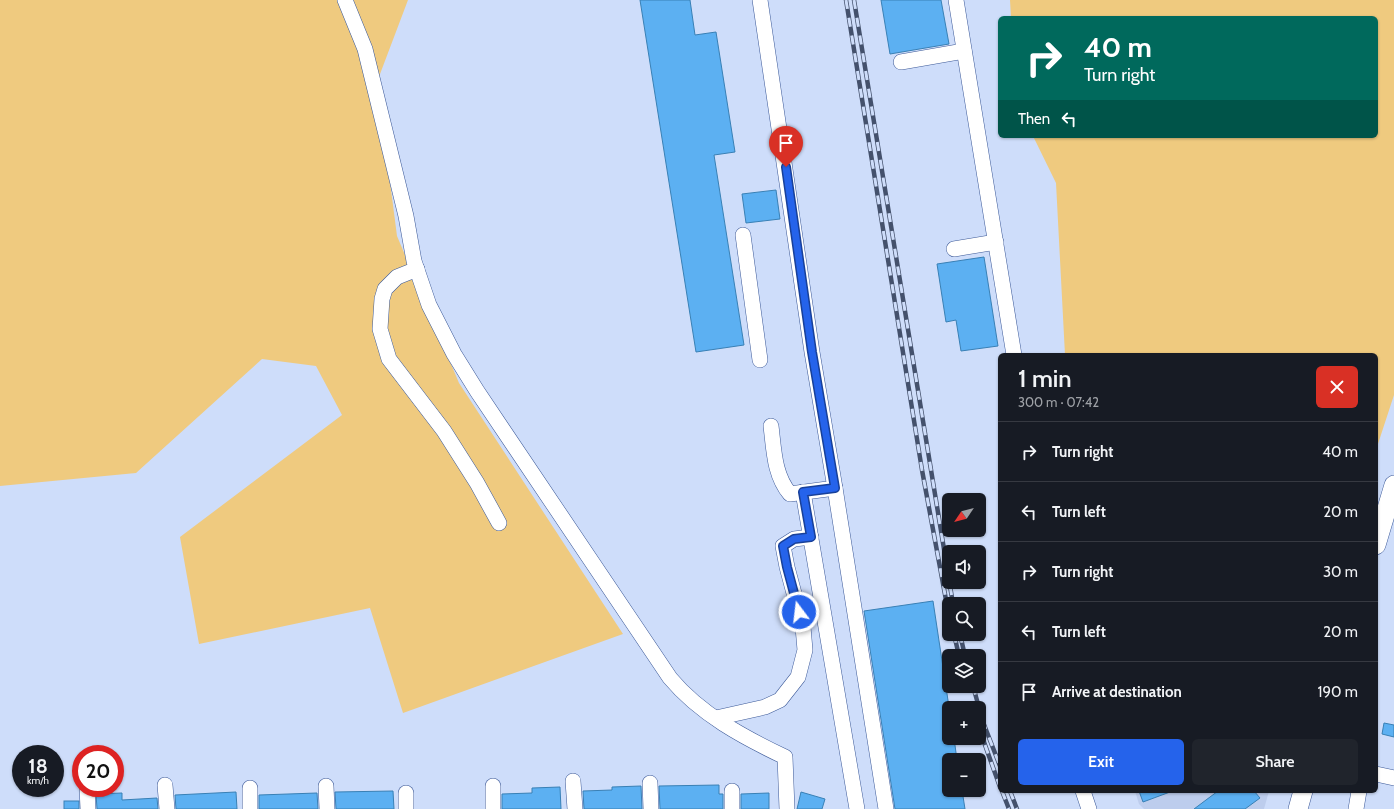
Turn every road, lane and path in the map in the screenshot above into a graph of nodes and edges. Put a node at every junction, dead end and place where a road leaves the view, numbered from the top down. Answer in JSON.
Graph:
{"nodes":[{"id":1,"x":345,"y":0,"type":"edge"},
{"id":2,"x":760,"y":0,"type":"edge"},
{"id":3,"x":956,"y":0,"type":"edge"},
{"id":4,"x":964,"y":51,"type":"junction"},
{"id":5,"x":901,"y":62,"type":"dead end"},
{"id":6,"x":743,"y":235,"type":"dead end"},
{"id":7,"x":996,"y":242,"type":"junction"},
{"id":8,"x":954,"y":249,"type":"dead end"},
{"id":9,"x":417,"y":269,"type":"junction"},
{"id":10,"x":1014,"y":353,"type":"edge"},
{"id":11,"x":760,"y":360,"type":"dead end"},
{"id":12,"x":771,"y":426,"type":"dead end"},
{"id":13,"x":1394,"y":485,"type":"edge"},
{"id":14,"x":835,"y":488,"type":"junction"},
{"id":15,"x":803,"y":492,"type":"junction"},
{"id":16,"x":499,"y":523,"type":"dead end"},
{"id":17,"x":811,"y":537,"type":"junction"},
{"id":18,"x":1378,"y":539,"type":"edge"},
{"id":19,"x":716,"y":718,"type":"junction"},
{"id":20,"x":1378,"y":774,"type":"edge"},
{"id":21,"x":1394,"y":778,"type":"edge"},
{"id":22,"x":573,"y":782,"type":"dead end"},
{"id":23,"x":650,"y":783,"type":"dead end"},
{"id":24,"x":165,"y":785,"type":"dead end"},
{"id":25,"x":326,"y":786,"type":"dead end"},
{"id":26,"x":493,"y":786,"type":"dead end"},
{"id":27,"x":250,"y":788,"type":"dead end"},
{"id":28,"x":732,"y":791,"type":"dead end"},
{"id":29,"x":1084,"y":793,"type":"edge"},
{"id":30,"x":1302,"y":793,"type":"edge"},
{"id":31,"x":1359,"y":793,"type":"edge"},
{"id":32,"x":406,"y":794,"type":"dead end"},
{"id":33,"x":87,"y":797,"type":"edge"},
{"id":34,"x":88,"y":809,"type":"edge"},
{"id":35,"x":167,"y":809,"type":"edge"},
{"id":36,"x":250,"y":809,"type":"edge"},
{"id":37,"x":327,"y":809,"type":"edge"},
{"id":38,"x":406,"y":809,"type":"edge"},
{"id":39,"x":493,"y":809,"type":"edge"},
{"id":40,"x":575,"y":809,"type":"edge"},
{"id":41,"x":651,"y":809,"type":"edge"},
{"id":42,"x":732,"y":809,"type":"edge"},
{"id":43,"x":787,"y":809,"type":"edge"},
{"id":44,"x":858,"y":809,"type":"edge"},
{"id":45,"x":886,"y":809,"type":"edge"},
{"id":46,"x":1089,"y":809,"type":"edge"},
{"id":47,"x":1298,"y":809,"type":"edge"},
{"id":48,"x":1356,"y":809,"type":"edge"}],
"edges":[{"from":1,"to":9,"type":"street"},
{"from":2,"to":14,"type":"street"},
{"from":3,"to":4,"type":"street"},
{"from":4,"to":5,"type":"street"},
{"from":4,"to":7,"type":"street"},
{"from":6,"to":11,"type":"street"},
{"from":7,"to":8,"type":"street"},
{"from":7,"to":10,"type":"street"},
{"from":9,"to":16,"type":"street"},
{"from":9,"to":19,"type":"street"},
{"from":12,"to":15,"type":"street"},
{"from":13,"to":18,"type":"main road"},
{"from":14,"to":15,"type":"street"},
{"from":14,"to":45,"type":"street"},
{"from":15,"to":17,"type":"street"},
{"from":17,"to":19,"type":"street"},
{"from":17,"to":44,"type":"street"},
{"from":19,"to":43,"type":"street"},
{"from":20,"to":21,"type":"street"},
{"from":22,"to":40,"type":"street"},
{"from":23,"to":41,"type":"street"},
{"from":24,"to":35,"type":"street"},
{"from":25,"to":37,"type":"street"},
{"from":26,"to":39,"type":"street"},
{"from":27,"to":36,"type":"street"},
{"from":28,"to":42,"type":"street"},
{"from":29,"to":46,"type":"street"},
{"from":30,"to":47,"type":"main road"},
{"from":31,"to":48,"type":"street"},
{"from":32,"to":38,"type":"street"},
{"from":33,"to":34,"type":"street"}]}
